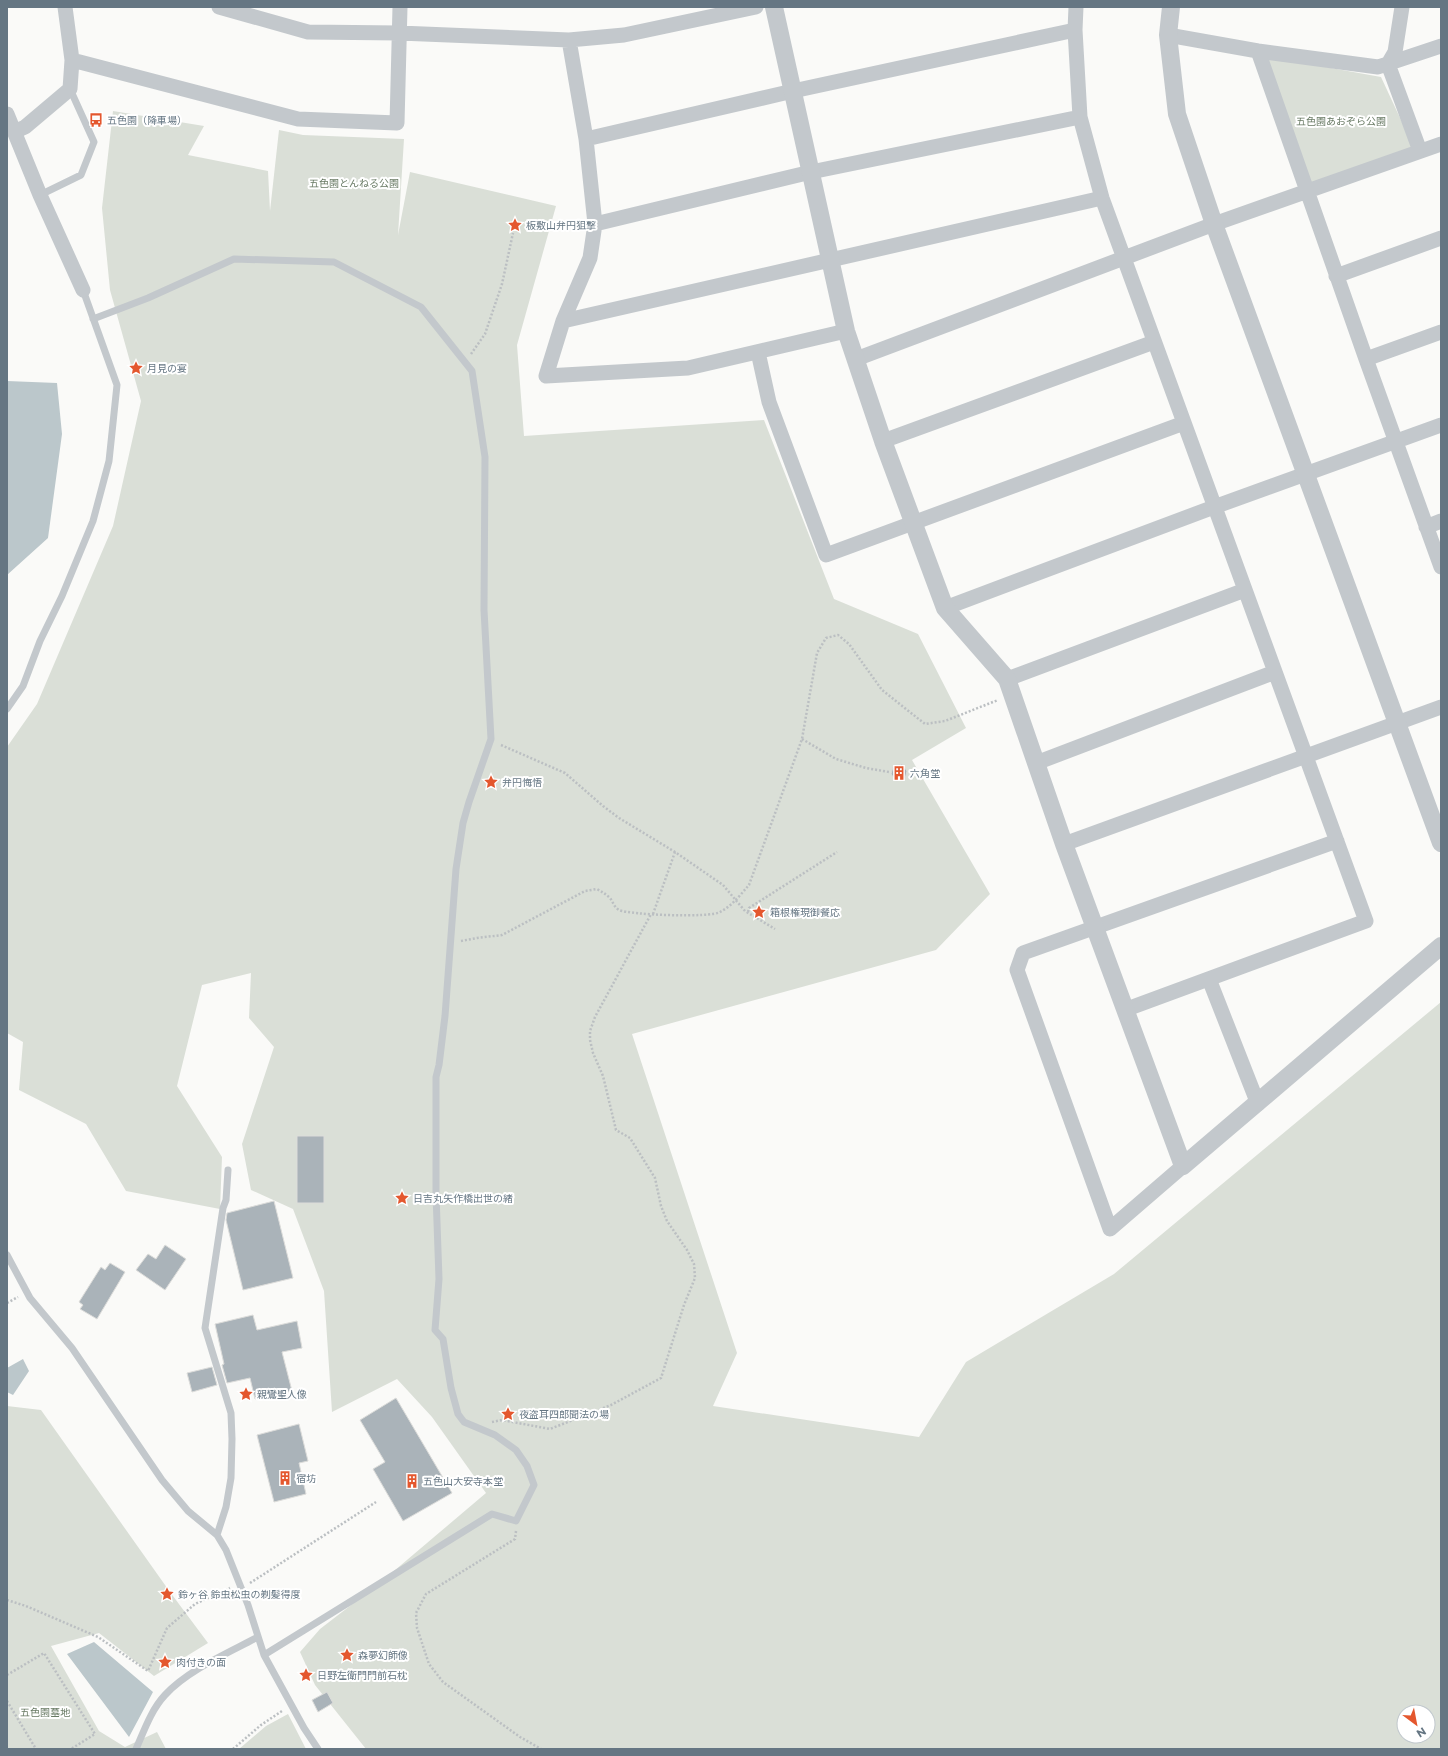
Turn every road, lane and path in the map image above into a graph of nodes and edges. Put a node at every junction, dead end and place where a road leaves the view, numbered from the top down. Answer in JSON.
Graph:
{"nodes":[{"id":1,"x":65,"y":7,"type":"edge"},
{"id":2,"x":219,"y":7,"type":"edge"},
{"id":3,"x":400,"y":7,"type":"edge"},
{"id":4,"x":756,"y":7,"type":"edge"},
{"id":5,"x":774,"y":7,"type":"edge"},
{"id":6,"x":1076,"y":7,"type":"edge"},
{"id":7,"x":1171,"y":7,"type":"edge"},
{"id":8,"x":1402,"y":7,"type":"edge"},
{"id":9,"x":1075,"y":30,"type":"junction"},
{"id":10,"x":399,"y":33,"type":"junction"},
{"id":11,"x":1168,"y":35,"type":"junction"},
{"id":12,"x":568,"y":40,"type":"junction"},
{"id":13,"x":1441,"y":46,"type":"edge"},
{"id":14,"x":1258,"y":51,"type":"junction"},
{"id":15,"x":72,"y":60,"type":"junction"},
{"id":16,"x":1388,"y":64,"type":"junction"},
{"id":17,"x":70,"y":89,"type":"junction"},
{"id":18,"x":793,"y":91,"type":"junction"},
{"id":19,"x":7,"y":114,"type":"edge"},
{"id":20,"x":1080,"y":117,"type":"junction"},
{"id":21,"x":14,"y":132,"type":"junction"},
{"id":22,"x":586,"y":139,"type":"junction"},
{"id":23,"x":1441,"y":144,"type":"edge"},
{"id":24,"x":1420,"y":151,"type":"junction"},
{"id":25,"x":811,"y":172,"type":"junction"},
{"id":26,"x":1307,"y":191,"type":"junction"},
{"id":27,"x":40,"y":195,"type":"junction"},
{"id":28,"x":1102,"y":198,"type":"junction"},
{"id":29,"x":595,"y":224,"type":"junction"},
{"id":30,"x":1214,"y":224,"type":"junction"},
{"id":31,"x":513,"y":233,"type":"dead end"},
{"id":32,"x":1441,"y":238,"type":"edge"},
{"id":33,"x":1125,"y":258,"type":"junction"},
{"id":34,"x":830,"y":260,"type":"junction"},
{"id":35,"x":1336,"y":276,"type":"junction"},
{"id":36,"x":83,"y":290,"type":"joint"},
{"id":37,"x":93,"y":319,"type":"junction"},
{"id":38,"x":563,"y":321,"type":"junction"},
{"id":39,"x":846,"y":331,"type":"junction"},
{"id":40,"x":1441,"y":332,"type":"edge"},
{"id":41,"x":1154,"y":342,"type":"junction"},
{"id":42,"x":758,"y":352,"type":"junction"},
{"id":43,"x":856,"y":359,"type":"junction"},
{"id":44,"x":1366,"y":359,"type":"junction"},
{"id":45,"x":465,"y":362,"type":"junction"},
{"id":46,"x":1184,"y":423,"type":"junction"},
{"id":47,"x":1441,"y":425,"type":"edge"},
{"id":48,"x":883,"y":441,"type":"junction"},
{"id":49,"x":1396,"y":441,"type":"junction"},
{"id":50,"x":1307,"y":474,"type":"junction"},
{"id":51,"x":1214,"y":507,"type":"junction"},
{"id":52,"x":1441,"y":521,"type":"edge"},
{"id":53,"x":914,"y":523,"type":"junction"},
{"id":54,"x":1426,"y":526,"type":"junction"},
{"id":55,"x":1441,"y":567,"type":"edge"},
{"id":56,"x":1245,"y":590,"type":"junction"},
{"id":57,"x":945,"y":608,"type":"junction"},
{"id":58,"x":1275,"y":672,"type":"junction"},
{"id":59,"x":1009,"y":687,"type":"junction"},
{"id":60,"x":1441,"y":707,"type":"edge"},
{"id":61,"x":7,"y":709,"type":"edge"},
{"id":62,"x":1396,"y":723,"type":"junction"},
{"id":63,"x":802,"y":738,"type":"junction"},
{"id":64,"x":491,"y":739,"type":"junction"},
{"id":65,"x":1306,"y":756,"type":"junction"},
{"id":66,"x":1036,"y":763,"type":"junction"},
{"id":67,"x":889,"y":772,"type":"dead end"},
{"id":68,"x":1336,"y":841,"type":"junction"},
{"id":69,"x":1441,"y":843,"type":"edge"},
{"id":70,"x":1064,"y":844,"type":"junction"},
{"id":71,"x":674,"y":852,"type":"junction"},
{"id":72,"x":837,"y":852,"type":"dead end"},
{"id":73,"x":735,"y":900,"type":"junction"},
{"id":74,"x":748,"y":912,"type":"junction"},
{"id":75,"x":652,"y":914,"type":"junction"},
{"id":76,"x":775,"y":929,"type":"dead end"},
{"id":77,"x":1095,"y":929,"type":"junction"},
{"id":78,"x":451,"y":942,"type":"junction"},
{"id":79,"x":1441,"y":946,"type":"edge"},
{"id":80,"x":1209,"y":979,"type":"junction"},
{"id":81,"x":1127,"y":1009,"type":"junction"},
{"id":82,"x":1258,"y":1104,"type":"junction"},
{"id":83,"x":1183,"y":1166,"type":"junction"},
{"id":84,"x":228,"y":1170,"type":"dead end"},
{"id":85,"x":7,"y":1255,"type":"edge"},
{"id":86,"x":472,"y":1425,"type":"junction"},
{"id":87,"x":376,"y":1502,"type":"dead end"},
{"id":88,"x":516,"y":1521,"type":"junction"},
{"id":89,"x":217,"y":1535,"type":"junction"},
{"id":90,"x":241,"y":1586,"type":"junction"},
{"id":91,"x":7,"y":1600,"type":"edge"},
{"id":92,"x":258,"y":1637,"type":"junction"},
{"id":93,"x":264,"y":1655,"type":"junction"},
{"id":94,"x":7,"y":1675,"type":"edge"},
{"id":95,"x":7,"y":1701,"type":"edge"},
{"id":96,"x":291,"y":1705,"type":"junction"},
{"id":97,"x":36,"y":1749,"type":"edge"},
{"id":98,"x":71,"y":1749,"type":"edge"},
{"id":99,"x":136,"y":1749,"type":"edge"},
{"id":100,"x":233,"y":1749,"type":"edge"},
{"id":101,"x":318,"y":1749,"type":"edge"},
{"id":102,"x":541,"y":1749,"type":"edge"}],
"edges":[{"from":1,"to":15,"type":"street"},
{"from":2,"to":10,"type":"street"},
{"from":3,"to":10,"type":"street"},
{"from":4,"to":12,"type":"street"},
{"from":5,"to":18,"type":"street"},
{"from":6,"to":9,"type":"street"},
{"from":7,"to":11,"type":"street"},
{"from":8,"to":16,"type":"street"},
{"from":9,"to":18,"type":"street"},
{"from":9,"to":20,"type":"street"},
{"from":10,"to":12,"type":"street"},
{"from":10,"to":15,"type":"street"},
{"from":11,"to":14,"type":"street"},
{"from":11,"to":30,"type":"street"},
{"from":12,"to":22,"type":"street"},
{"from":13,"to":16,"type":"street"},
{"from":14,"to":16,"type":"street"},
{"from":14,"to":26,"type":"street"},
{"from":15,"to":17,"type":"street"},
{"from":16,"to":24,"type":"street"},
{"from":17,"to":21,"type":"street"},
{"from":17,"to":27,"type":"lane"},
{"from":18,"to":22,"type":"street"},
{"from":18,"to":25,"type":"street"},
{"from":19,"to":21,"type":"street"},
{"from":20,"to":25,"type":"street"},
{"from":20,"to":28,"type":"street"},
{"from":21,"to":27,"type":"street"},
{"from":22,"to":29,"type":"street"},
{"from":23,"to":24,"type":"street"},
{"from":24,"to":26,"type":"street"},
{"from":25,"to":29,"type":"street"},
{"from":25,"to":34,"type":"street"},
{"from":26,"to":30,"type":"street"},
{"from":26,"to":35,"type":"street"},
{"from":27,"to":36,"type":"street"},
{"from":28,"to":33,"type":"street"},
{"from":28,"to":34,"type":"street"},
{"from":29,"to":38,"type":"street"},
{"from":30,"to":33,"type":"street"},
{"from":30,"to":50,"type":"street"},
{"from":31,"to":45,"type":"path"},
{"from":32,"to":35,"type":"street"},
{"from":33,"to":41,"type":"street"},
{"from":33,"to":43,"type":"street"},
{"from":34,"to":38,"type":"street"},
{"from":34,"to":39,"type":"street"},
{"from":35,"to":44,"type":"street"},
{"from":36,"to":37,"type":"lane"},
{"from":37,"to":45,"type":"lane"},
{"from":37,"to":61,"type":"lane"},
{"from":38,"to":42,"type":"street"},
{"from":39,"to":42,"type":"street"},
{"from":39,"to":43,"type":"street"},
{"from":40,"to":44,"type":"street"},
{"from":41,"to":46,"type":"street"},
{"from":41,"to":48,"type":"street"},
{"from":42,"to":53,"type":"street"},
{"from":43,"to":48,"type":"street"},
{"from":44,"to":49,"type":"street"},
{"from":45,"to":64,"type":"lane"},
{"from":46,"to":51,"type":"street"},
{"from":46,"to":53,"type":"street"},
{"from":47,"to":49,"type":"street"},
{"from":48,"to":53,"type":"street"},
{"from":49,"to":50,"type":"street"},
{"from":49,"to":54,"type":"street"},
{"from":50,"to":51,"type":"street"},
{"from":50,"to":62,"type":"street"},
{"from":51,"to":56,"type":"street"},
{"from":51,"to":57,"type":"street"},
{"from":52,"to":54,"type":"street"},
{"from":53,"to":57,"type":"street"},
{"from":54,"to":55,"type":"street"},
{"from":56,"to":58,"type":"street"},
{"from":56,"to":59,"type":"street"},
{"from":57,"to":59,"type":"street"},
{"from":58,"to":65,"type":"street"},
{"from":58,"to":66,"type":"street"},
{"from":59,"to":63,"type":"path"},
{"from":59,"to":66,"type":"street"},
{"from":60,"to":62,"type":"street"},
{"from":62,"to":65,"type":"street"},
{"from":62,"to":69,"type":"street"},
{"from":63,"to":67,"type":"path"},
{"from":63,"to":73,"type":"path"},
{"from":64,"to":71,"type":"path"},
{"from":64,"to":78,"type":"lane"},
{"from":65,"to":68,"type":"street"},
{"from":65,"to":70,"type":"street"},
{"from":66,"to":70,"type":"street"},
{"from":68,"to":77,"type":"street"},
{"from":68,"to":80,"type":"street"},
{"from":70,"to":77,"type":"street"},
{"from":71,"to":73,"type":"path"},
{"from":71,"to":75,"type":"path"},
{"from":72,"to":74,"type":"path"},
{"from":73,"to":74,"type":"path"},
{"from":73,"to":75,"type":"path"},
{"from":74,"to":76,"type":"path"},
{"from":75,"to":78,"type":"path"},
{"from":75,"to":86,"type":"path"},
{"from":77,"to":81,"type":"street"},
{"from":77,"to":83,"type":"street"},
{"from":78,"to":86,"type":"lane"},
{"from":79,"to":82,"type":"street"},
{"from":80,"to":81,"type":"street"},
{"from":80,"to":82,"type":"street"},
{"from":81,"to":83,"type":"street"},
{"from":82,"to":83,"type":"street"},
{"from":84,"to":89,"type":"lane"},
{"from":85,"to":89,"type":"lane"},
{"from":86,"to":88,"type":"lane"},
{"from":87,"to":90,"type":"path"},
{"from":88,"to":93,"type":"lane"},
{"from":88,"to":102,"type":"path"},
{"from":89,"to":90,"type":"lane"},
{"from":90,"to":91,"type":"path"},
{"from":90,"to":92,"type":"lane"},
{"from":92,"to":93,"type":"lane"},
{"from":92,"to":99,"type":"lane"},
{"from":93,"to":96,"type":"lane"},
{"from":94,"to":98,"type":"path"},
{"from":95,"to":97,"type":"path"},
{"from":96,"to":100,"type":"path"},
{"from":96,"to":101,"type":"lane"}]}
